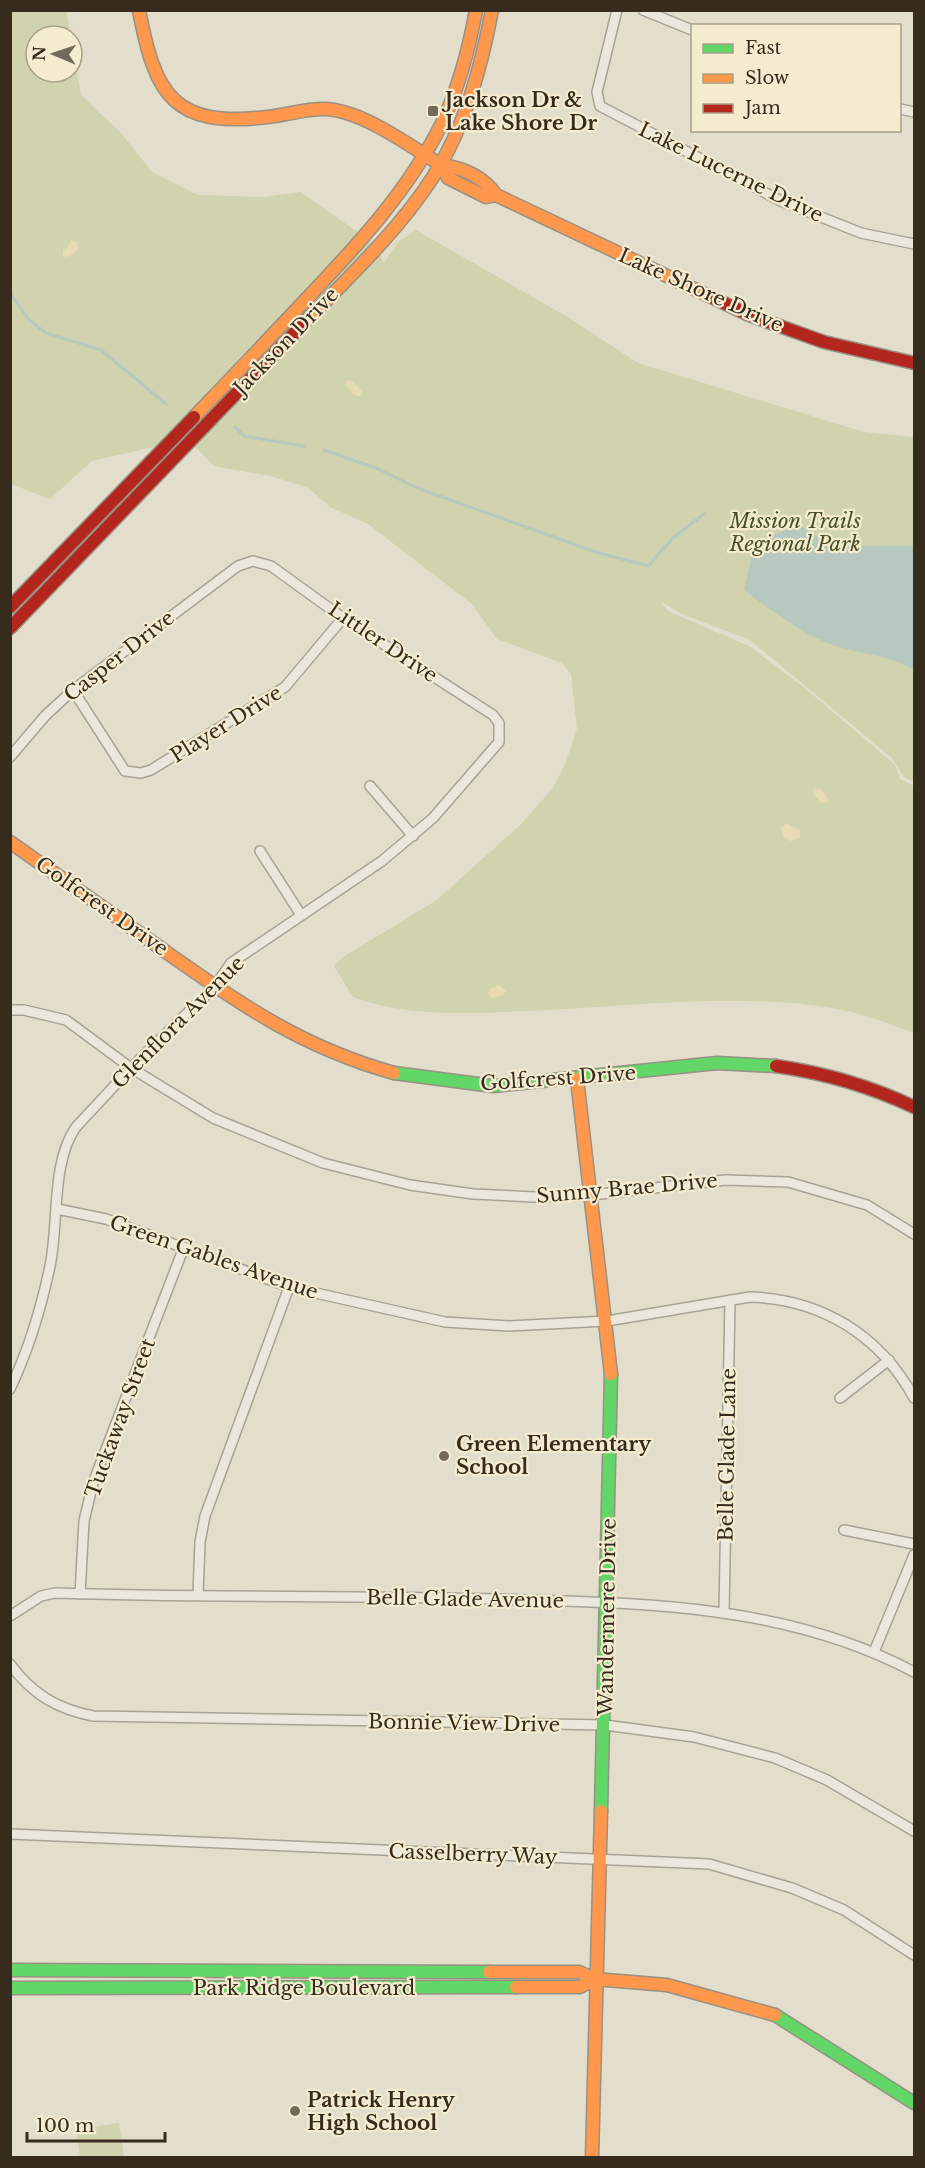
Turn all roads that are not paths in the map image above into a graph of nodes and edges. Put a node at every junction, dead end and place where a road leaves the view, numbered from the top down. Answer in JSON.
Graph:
{"nodes":[{"id":1,"x":139,"y":10,"type":"edge"},
{"id":2,"x":476,"y":10,"type":"edge"},
{"id":3,"x":492,"y":10,"type":"edge"},
{"id":4,"x":617,"y":10,"type":"edge"},
{"id":5,"x":643,"y":10,"type":"edge"},
{"id":6,"x":691,"y":29,"type":"edge"},
{"id":7,"x":425,"y":154,"type":"junction"},
{"id":8,"x":441,"y":165,"type":"junction"},
{"id":9,"x":915,"y":244,"type":"edge"},
{"id":10,"x":915,"y":363,"type":"edge"},
{"id":11,"x":238,"y":566,"type":"joint"},
{"id":12,"x":10,"y":607,"type":"edge"},
{"id":13,"x":343,"y":618,"type":"junction"},
{"id":14,"x":10,"y":628,"type":"edge"},
{"id":15,"x":73,"y":690,"type":"junction"},
{"id":16,"x":494,"y":750,"type":"joint"},
{"id":17,"x":10,"y":757,"type":"edge"},
{"id":18,"x":370,"y":786,"type":"dead end"},
{"id":19,"x":413,"y":836,"type":"junction"},
{"id":20,"x":10,"y":842,"type":"edge"},
{"id":21,"x":260,"y":851,"type":"dead end"},
{"id":22,"x":301,"y":915,"type":"junction"},
{"id":23,"x":215,"y":986,"type":"junction"},
{"id":24,"x":10,"y":1010,"type":"edge"},
{"id":25,"x":131,"y":1068,"type":"junction"},
{"id":26,"x":577,"y":1079,"type":"junction"},
{"id":27,"x":915,"y":1107,"type":"edge"},
{"id":28,"x":592,"y":1195,"type":"junction"},
{"id":29,"x":57,"y":1209,"type":"junction"},
{"id":30,"x":915,"y":1234,"type":"edge"},
{"id":31,"x":184,"y":1248,"type":"junction"},
{"id":32,"x":289,"y":1287,"type":"junction"},
{"id":33,"x":730,"y":1300,"type":"junction"},
{"id":34,"x":607,"y":1322,"type":"junction"},
{"id":35,"x":889,"y":1360,"type":"junction"},
{"id":36,"x":10,"y":1362,"type":"edge"},
{"id":37,"x":21,"y":1366,"type":"junction"},
{"id":38,"x":10,"y":1389,"type":"edge"},
{"id":39,"x":840,"y":1398,"type":"dead end"},
{"id":40,"x":915,"y":1398,"type":"edge"},
{"id":41,"x":844,"y":1530,"type":"dead end"},
{"id":42,"x":915,"y":1544,"type":"edge"},
{"id":43,"x":915,"y":1555,"type":"edge"},
{"id":44,"x":80,"y":1594,"type":"junction"},
{"id":45,"x":198,"y":1594,"type":"junction"},
{"id":46,"x":608,"y":1602,"type":"junction"},
{"id":47,"x":724,"y":1611,"type":"junction"},
{"id":48,"x":10,"y":1616,"type":"edge"},
{"id":49,"x":874,"y":1653,"type":"junction"},
{"id":50,"x":10,"y":1664,"type":"edge"},
{"id":51,"x":915,"y":1672,"type":"edge"},
{"id":52,"x":605,"y":1725,"type":"junction"},
{"id":53,"x":915,"y":1831,"type":"edge"},
{"id":54,"x":10,"y":1834,"type":"edge"},
{"id":55,"x":602,"y":1860,"type":"junction"},
{"id":56,"x":915,"y":1955,"type":"edge"},
{"id":57,"x":10,"y":1970,"type":"edge"},
{"id":58,"x":596,"y":1979,"type":"junction"},
{"id":59,"x":10,"y":1988,"type":"edge"},
{"id":60,"x":915,"y":2103,"type":"edge"},
{"id":61,"x":592,"y":2157,"type":"edge"}],
"edges":[{"from":1,"to":7,"type":"main road","name":"Lake Shore Drive"},
{"from":2,"to":7,"type":"main road","name":"Jackson Drive"},
{"from":3,"to":8,"type":"main road","name":"Jackson Drive"},
{"from":4,"to":9,"type":"street","name":"Lake Lucerne Drive"},
{"from":5,"to":6,"type":"street"},
{"from":7,"to":8,"type":"main road","name":"Lake Shore Drive"},
{"from":7,"to":12,"type":"main road","name":"Jackson Drive"},
{"from":8,"to":10,"type":"main road","name":"Lake Shore Drive"},
{"from":8,"to":14,"type":"main road","name":"Jackson Drive"},
{"from":11,"to":13,"type":"street","name":"Littler Drive"},
{"from":11,"to":15,"type":"street","name":"Casper Drive"},
{"from":13,"to":15,"type":"street","name":"Player Drive"},
{"from":13,"to":16,"type":"street","name":"Littler Drive"},
{"from":15,"to":17,"type":"street","name":"Casper Drive"},
{"from":16,"to":19,"type":"street","name":"Glenflora Avenue"},
{"from":18,"to":19,"type":"street"},
{"from":19,"to":22,"type":"street","name":"Glenflora Avenue"},
{"from":20,"to":23,"type":"main road","name":"Golfcrest Drive"},
{"from":21,"to":22,"type":"street"},
{"from":22,"to":23,"type":"street","name":"Glenflora Avenue"},
{"from":23,"to":25,"type":"street","name":"Glenflora Avenue"},
{"from":23,"to":26,"type":"main road","name":"Golfcrest Drive"},
{"from":24,"to":25,"type":"street","name":"Sunny Brae Drive"},
{"from":25,"to":28,"type":"street","name":"Sunny Brae Drive"},
{"from":25,"to":29,"type":"street","name":"Glenflora Avenue"},
{"from":26,"to":27,"type":"main road","name":"Golfcrest Drive"},
{"from":26,"to":28,"type":"main road","name":"Wandermere Drive"},
{"from":28,"to":30,"type":"street","name":"Sunny Brae Drive"},
{"from":28,"to":34,"type":"main road","name":"Wandermere Drive"},
{"from":29,"to":31,"type":"street","name":"Green Gables Avenue"},
{"from":29,"to":37,"type":"street","name":"Glenflora Avenue"},
{"from":31,"to":32,"type":"street","name":"Green Gables Avenue"},
{"from":31,"to":44,"type":"street","name":"Tuckaway Street"},
{"from":32,"to":34,"type":"street","name":"Green Gables Avenue"},
{"from":32,"to":45,"type":"street"},
{"from":33,"to":34,"type":"street","name":"Green Gables Avenue"},
{"from":33,"to":35,"type":"street","name":"Green Gables Avenue"},
{"from":33,"to":47,"type":"street","name":"Belle Glade Lane"},
{"from":34,"to":46,"type":"main road","name":"Wandermere Drive"},
{"from":35,"to":39,"type":"street"},
{"from":35,"to":40,"type":"street","name":"Green Gables Avenue"},
{"from":36,"to":37,"type":"street"},
{"from":37,"to":38,"type":"street","name":"Glenflora Avenue"},
{"from":41,"to":42,"type":"street"},
{"from":43,"to":49,"type":"street"},
{"from":44,"to":45,"type":"street","name":"Belle Glade Avenue"},
{"from":44,"to":48,"type":"street","name":"Belle Glade Avenue"},
{"from":45,"to":46,"type":"street","name":"Belle Glade Avenue"},
{"from":46,"to":47,"type":"street","name":"Belle Glade Avenue"},
{"from":46,"to":52,"type":"main road","name":"Wandermere Drive"},
{"from":47,"to":49,"type":"street","name":"Belle Glade Avenue"},
{"from":49,"to":51,"type":"street","name":"Belle Glade Avenue"},
{"from":50,"to":52,"type":"street","name":"Bonnie View Drive"},
{"from":52,"to":53,"type":"street","name":"Bonnie View Drive"},
{"from":52,"to":55,"type":"main road","name":"Wandermere Drive"},
{"from":54,"to":55,"type":"street","name":"Casselberry Way"},
{"from":55,"to":56,"type":"street","name":"Casselberry Way"},
{"from":55,"to":58,"type":"main road","name":"Wandermere Drive"},
{"from":57,"to":58,"type":"main road","name":"Park Ridge Boulevard"},
{"from":58,"to":59,"type":"main road","name":"Park Ridge Boulevard"},
{"from":58,"to":60,"type":"main road","name":"Park Ridge Boulevard"},
{"from":58,"to":61,"type":"main road","name":"Wandermere Drive"}]}
